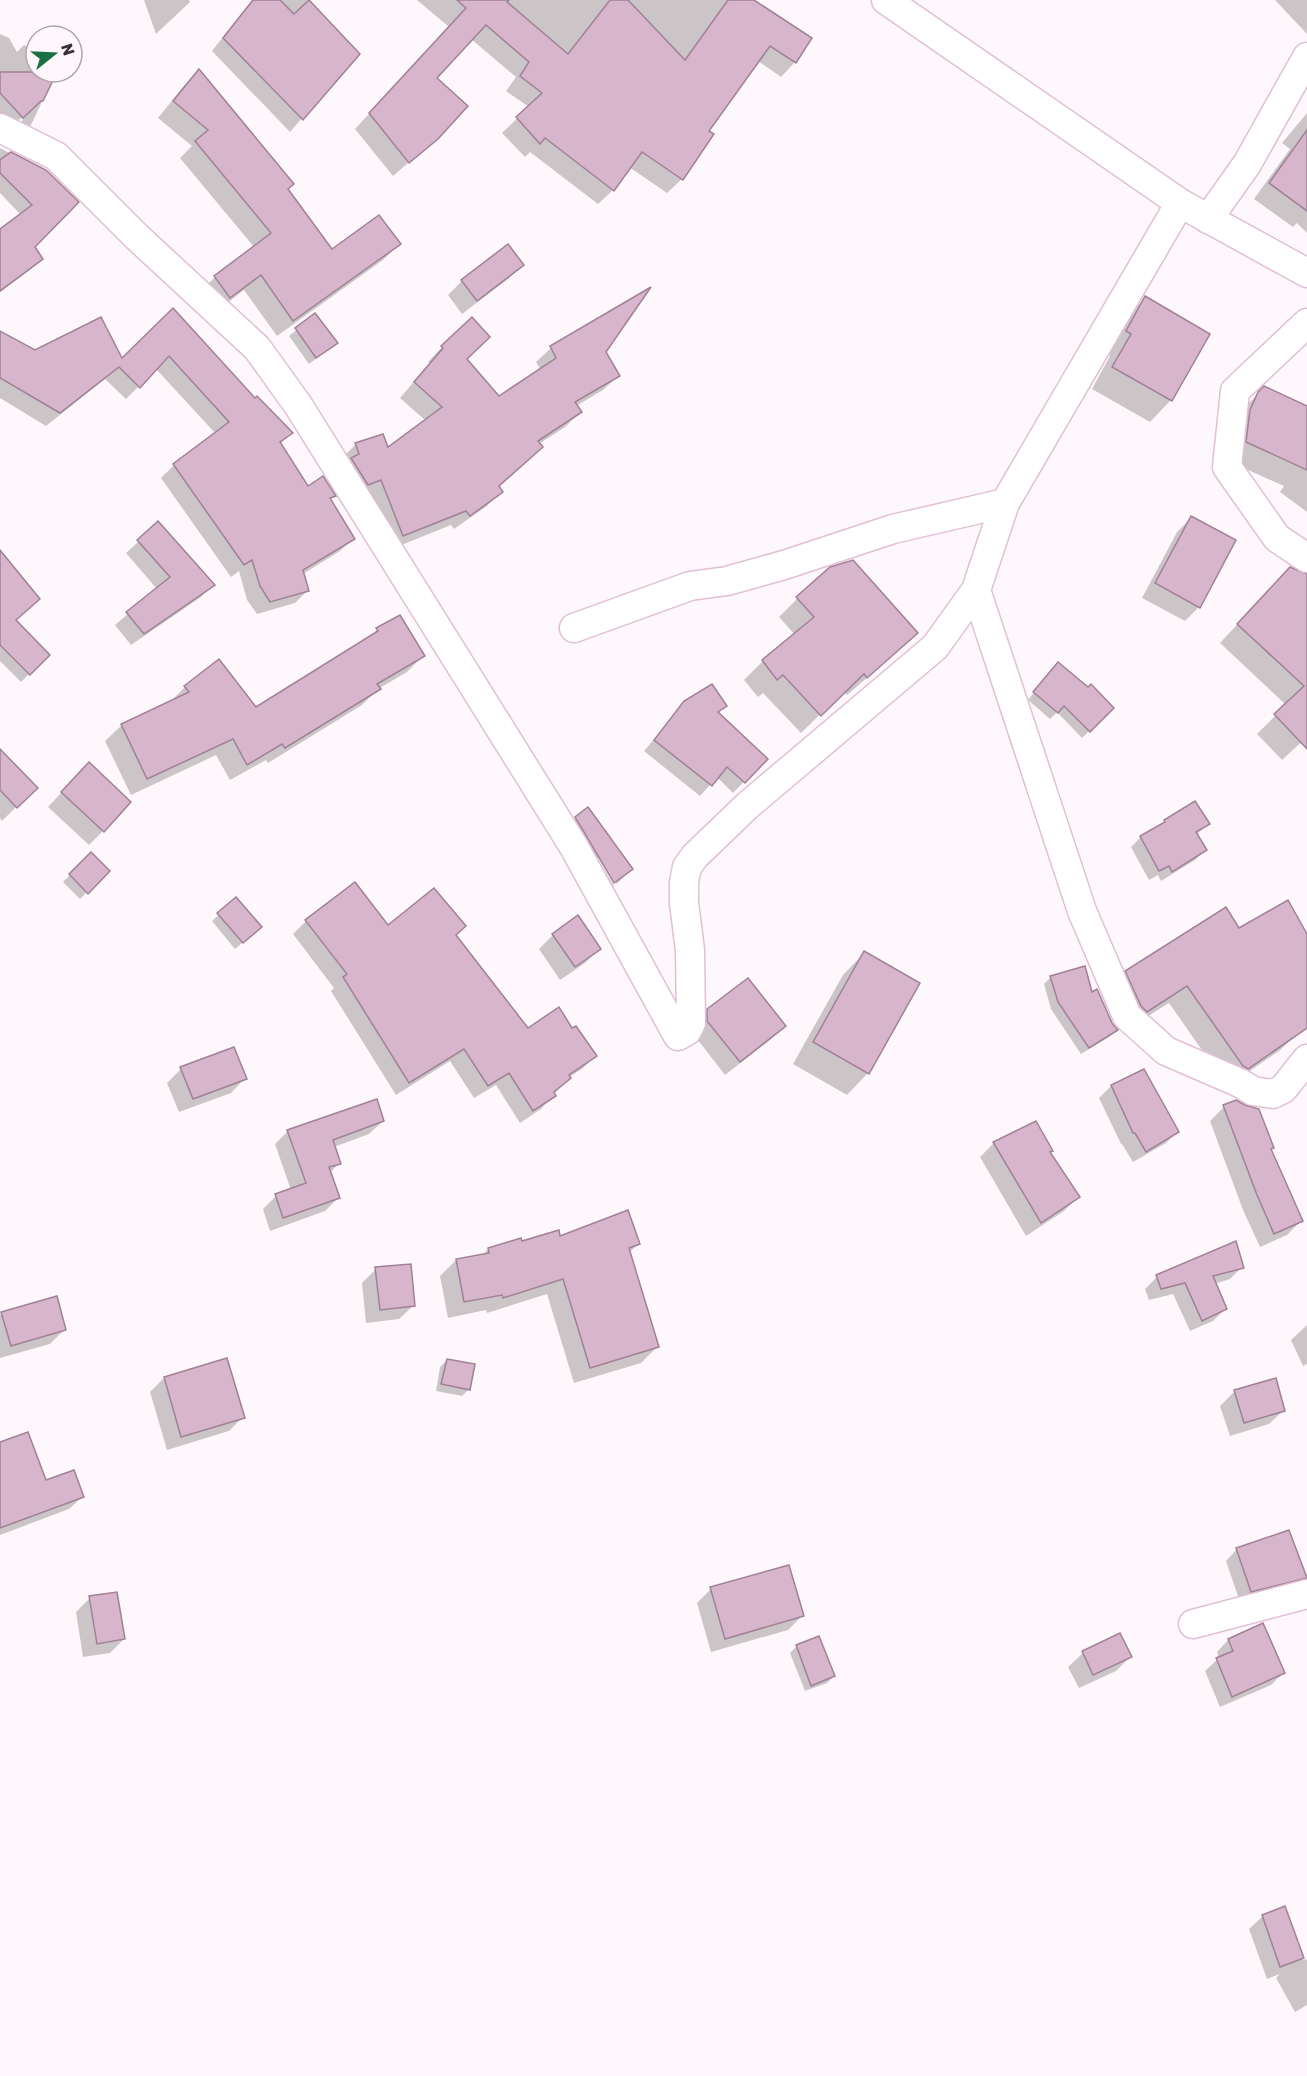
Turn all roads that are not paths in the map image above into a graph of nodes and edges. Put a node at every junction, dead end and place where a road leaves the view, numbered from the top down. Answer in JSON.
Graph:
{"nodes":[{"id":1,"x":886,"y":0,"type":"edge"},
{"id":2,"x":1307,"y":57,"type":"edge"},
{"id":3,"x":0,"y":128,"type":"edge"},
{"id":4,"x":1180,"y":203,"type":"junction"},
{"id":5,"x":1208,"y":219,"type":"junction"},
{"id":6,"x":1307,"y":273,"type":"edge"},
{"id":7,"x":1307,"y":323,"type":"edge"},
{"id":8,"x":1005,"y":503,"type":"junction"},
{"id":9,"x":1307,"y":558,"type":"edge"},
{"id":10,"x":976,"y":590,"type":"junction"},
{"id":11,"x":574,"y":628,"type":"dead end"},
{"id":12,"x":1307,"y":1059,"type":"edge"},
{"id":13,"x":1307,"y":1594,"type":"edge"},
{"id":14,"x":1193,"y":1624,"type":"dead end"}],
"edges":[{"from":1,"to":4,"type":"street"},
{"from":2,"to":5,"type":"street"},
{"from":3,"to":10,"type":"street"},
{"from":4,"to":5,"type":"street"},
{"from":4,"to":8,"type":"street"},
{"from":5,"to":6,"type":"street"},
{"from":7,"to":9,"type":"street"},
{"from":8,"to":10,"type":"street"},
{"from":8,"to":11,"type":"street"},
{"from":10,"to":12,"type":"street"},
{"from":13,"to":14,"type":"street"}]}
